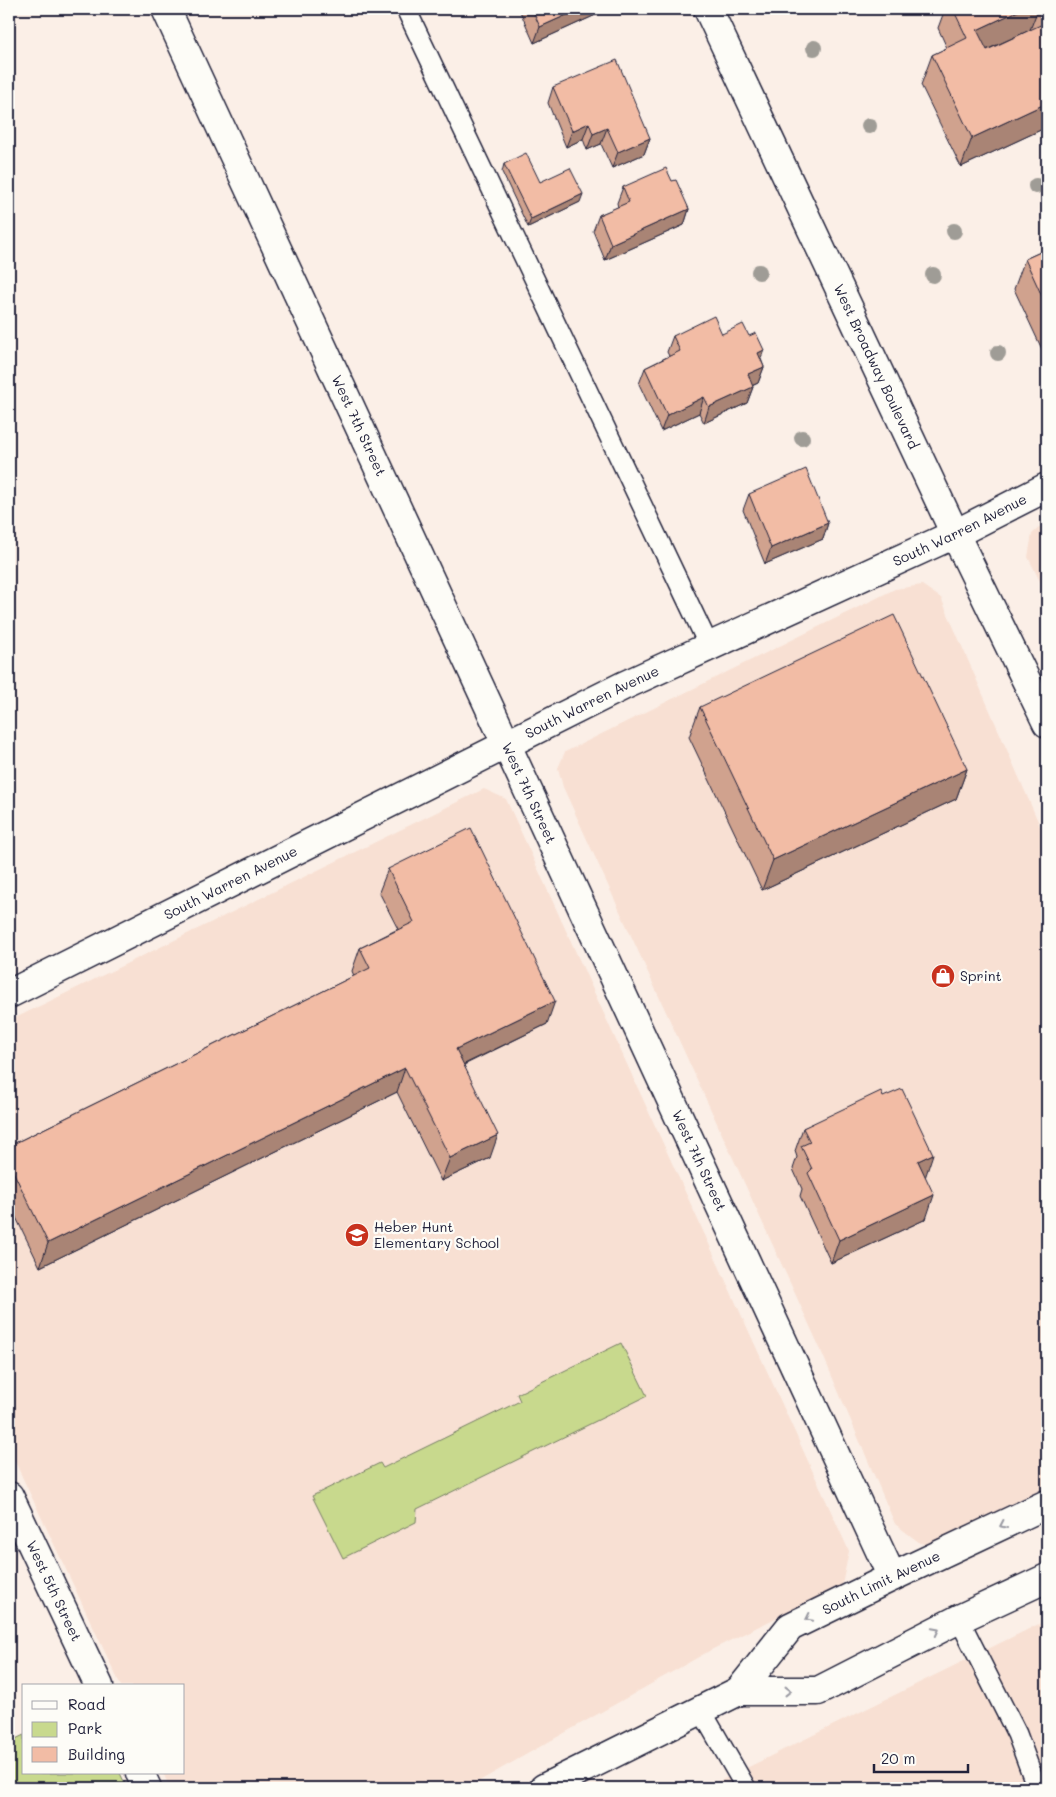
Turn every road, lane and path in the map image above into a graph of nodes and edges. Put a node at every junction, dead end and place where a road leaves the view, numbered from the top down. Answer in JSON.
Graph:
{"nodes":[{"id":1,"x":166,"y":9,"type":"edge"},
{"id":2,"x":406,"y":9,"type":"edge"},
{"id":3,"x":708,"y":9,"type":"edge"},
{"id":4,"x":1047,"y":487,"type":"edge"},
{"id":5,"x":954,"y":534,"type":"junction"},
{"id":6,"x":710,"y":646,"type":"junction"},
{"id":7,"x":1047,"y":723,"type":"edge"},
{"id":8,"x":507,"y":743,"type":"junction"},
{"id":9,"x":9,"y":994,"type":"edge"},
{"id":10,"x":9,"y":1496,"type":"edge"},
{"id":11,"x":1047,"y":1504,"type":"edge"},
{"id":12,"x":892,"y":1576,"type":"junction"},
{"id":13,"x":1047,"y":1578,"type":"edge"},
{"id":14,"x":960,"y":1619,"type":"junction"},
{"id":15,"x":98,"y":1684,"type":"edge"},
{"id":16,"x":739,"y":1691,"type":"junction"},
{"id":17,"x":701,"y":1710,"type":"junction"},
{"id":18,"x":141,"y":1774,"type":"edge"},
{"id":19,"x":148,"y":1788,"type":"edge"},
{"id":20,"x":544,"y":1788,"type":"edge"},
{"id":21,"x":746,"y":1788,"type":"edge"},
{"id":22,"x":1037,"y":1788,"type":"edge"}],
"edges":[{"from":1,"to":8,"type":"main road","name":"West 7th Street"},
{"from":2,"to":6,"type":"lane"},
{"from":3,"to":5,"type":"main road","name":"West Broadway Boulevard"},
{"from":4,"to":5,"type":"main road","name":"South Warren Avenue"},
{"from":5,"to":6,"type":"main road","name":"South Warren Avenue"},
{"from":5,"to":7,"type":"main road","name":"West Broadway Boulevard"},
{"from":6,"to":8,"type":"main road","name":"South Warren Avenue"},
{"from":8,"to":9,"type":"main road","name":"South Warren Avenue"},
{"from":8,"to":12,"type":"main road","name":"West 7th Street"},
{"from":10,"to":15,"type":"main road","name":"West 5th Street"},
{"from":11,"to":12,"type":"main road","name":"South Limit Avenue","one_way":true},
{"from":12,"to":16,"type":"main road","name":"South Limit Avenue","one_way":true},
{"from":13,"to":14,"type":"main road","name":"South Limit Avenue"},
{"from":16,"to":14,"type":"main road","name":"South Limit Avenue","one_way":true},
{"from":14,"to":22,"type":"lane"},
{"from":16,"to":17,"type":"main road","name":"South Limit Avenue"},
{"from":17,"to":20,"type":"main road","name":"South Limit Avenue"},
{"from":17,"to":21,"type":"lane"},
{"from":18,"to":19,"type":"main road"}]}
